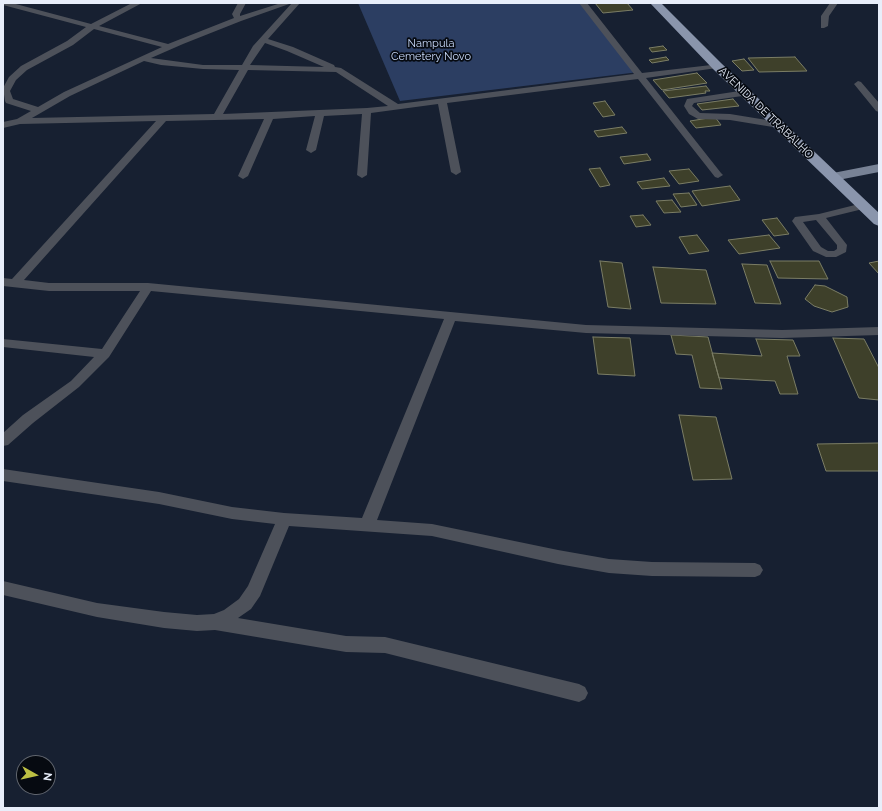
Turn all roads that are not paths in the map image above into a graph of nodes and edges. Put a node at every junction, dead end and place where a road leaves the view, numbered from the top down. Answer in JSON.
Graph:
{"nodes":[{"id":1,"x":5,"y":3,"type":"edge"},
{"id":2,"x":138,"y":3,"type":"edge"},
{"id":3,"x":242,"y":3,"type":"edge"},
{"id":4,"x":288,"y":3,"type":"edge"},
{"id":5,"x":296,"y":3,"type":"edge"},
{"id":6,"x":583,"y":3,"type":"edge"},
{"id":7,"x":655,"y":3,"type":"edge"},
{"id":8,"x":834,"y":3,"type":"edge"},
{"id":9,"x":238,"y":19,"type":"junction"},
{"id":10,"x":94,"y":26,"type":"junction"},
{"id":11,"x":824,"y":26,"type":"dead end"},
{"id":12,"x":264,"y":40,"type":"junction"},
{"id":13,"x":169,"y":47,"type":"junction"},
{"id":14,"x":144,"y":58,"type":"junction"},
{"id":15,"x":718,"y":66,"type":"junction"},
{"id":16,"x":246,"y":67,"type":"junction"},
{"id":17,"x":338,"y":70,"type":"junction"},
{"id":18,"x":639,"y":76,"type":"junction"},
{"id":19,"x":858,"y":84,"type":"dead end"},
{"id":20,"x":746,"y":93,"type":"junction"},
{"id":21,"x":442,"y":102,"type":"junction"},
{"id":22,"x":398,"y":108,"type":"junction"},
{"id":23,"x":879,"y":109,"type":"edge"},
{"id":24,"x":38,"y":110,"type":"junction"},
{"id":25,"x":367,"y":112,"type":"junction"},
{"id":26,"x":320,"y":114,"type":"junction"},
{"id":27,"x":270,"y":116,"type":"junction"},
{"id":28,"x":217,"y":117,"type":"junction"},
{"id":29,"x":164,"y":118,"type":"junction"},
{"id":30,"x":20,"y":121,"type":"junction"},
{"id":31,"x":3,"y":125,"type":"edge"},
{"id":32,"x":779,"y":125,"type":"junction"},
{"id":33,"x":311,"y":150,"type":"dead end"},
{"id":34,"x":879,"y":168,"type":"edge"},
{"id":35,"x":456,"y":172,"type":"dead end"},
{"id":36,"x":362,"y":175,"type":"dead end"},
{"id":37,"x":718,"y":175,"type":"dead end"},
{"id":38,"x":243,"y":176,"type":"dead end"},
{"id":39,"x":833,"y":177,"type":"junction"},
{"id":40,"x":863,"y":206,"type":"junction"},
{"id":41,"x":820,"y":217,"type":"dead end"},
{"id":42,"x":879,"y":221,"type":"edge"},
{"id":43,"x":9,"y":283,"type":"edge"},
{"id":44,"x":148,"y":288,"type":"junction"},
{"id":45,"x":451,"y":316,"type":"junction"},
{"id":46,"x":879,"y":331,"type":"edge"},
{"id":47,"x":3,"y":343,"type":"edge"},
{"id":48,"x":105,"y":354,"type":"junction"},
{"id":49,"x":3,"y":441,"type":"edge"},
{"id":50,"x":3,"y":475,"type":"edge"},
{"id":51,"x":284,"y":519,"type":"junction"},
{"id":52,"x":367,"y":525,"type":"junction"},
{"id":53,"x":755,"y":570,"type":"dead end"},
{"id":54,"x":3,"y":588,"type":"edge"},
{"id":55,"x":215,"y":622,"type":"junction"},
{"id":56,"x":579,"y":693,"type":"dead end"}],
"edges":[{"from":1,"to":10,"type":"street"},
{"from":2,"to":10,"type":"street"},
{"from":3,"to":9,"type":"street"},
{"from":4,"to":9,"type":"street"},
{"from":5,"to":12,"type":"street"},
{"from":6,"to":18,"type":"street"},
{"from":7,"to":15,"type":"highway","name":"AVENIDA DE TRABALHO"},
{"from":8,"to":11,"type":"street"},
{"from":9,"to":13,"type":"street"},
{"from":10,"to":13,"type":"street"},
{"from":10,"to":24,"type":"street"},
{"from":12,"to":16,"type":"street"},
{"from":12,"to":17,"type":"street"},
{"from":13,"to":14,"type":"street"},
{"from":14,"to":16,"type":"street"},
{"from":14,"to":24,"type":"street"},
{"from":15,"to":18,"type":"street"},
{"from":15,"to":20,"type":"highway","name":"AVENIDA DE TRABALHO"},
{"from":16,"to":17,"type":"street"},
{"from":16,"to":28,"type":"street"},
{"from":17,"to":22,"type":"street"},
{"from":18,"to":21,"type":"street"},
{"from":18,"to":37,"type":"street"},
{"from":19,"to":23,"type":"street"},
{"from":20,"to":32,"type":"highway","name":"AVENIDA DE TRABALHO"},
{"from":20,"to":32,"type":"street"},
{"from":21,"to":22,"type":"street"},
{"from":21,"to":35,"type":"street"},
{"from":22,"to":25,"type":"street"},
{"from":24,"to":30,"type":"street"},
{"from":25,"to":26,"type":"street"},
{"from":25,"to":36,"type":"street"},
{"from":26,"to":27,"type":"street"},
{"from":26,"to":33,"type":"street"},
{"from":27,"to":28,"type":"street"},
{"from":27,"to":38,"type":"street"},
{"from":28,"to":29,"type":"street"},
{"from":29,"to":30,"type":"street"},
{"from":29,"to":43,"type":"street"},
{"from":30,"to":31,"type":"street"},
{"from":32,"to":39,"type":"highway","name":"AVENIDA DE TRABALHO"},
{"from":34,"to":39,"type":"main road"},
{"from":39,"to":40,"type":"highway","name":"AVENIDA DE TRABALHO"},
{"from":40,"to":41,"type":"street"},
{"from":40,"to":42,"type":"highway","name":"AVENIDA DE TRABALHO"},
{"from":43,"to":44,"type":"street"},
{"from":44,"to":45,"type":"street"},
{"from":44,"to":48,"type":"street"},
{"from":45,"to":46,"type":"street"},
{"from":45,"to":52,"type":"street"},
{"from":47,"to":48,"type":"street"},
{"from":48,"to":49,"type":"street"},
{"from":50,"to":51,"type":"street"},
{"from":51,"to":52,"type":"street"},
{"from":51,"to":55,"type":"street"},
{"from":52,"to":53,"type":"street"},
{"from":54,"to":55,"type":"street"},
{"from":55,"to":56,"type":"street"}]}
